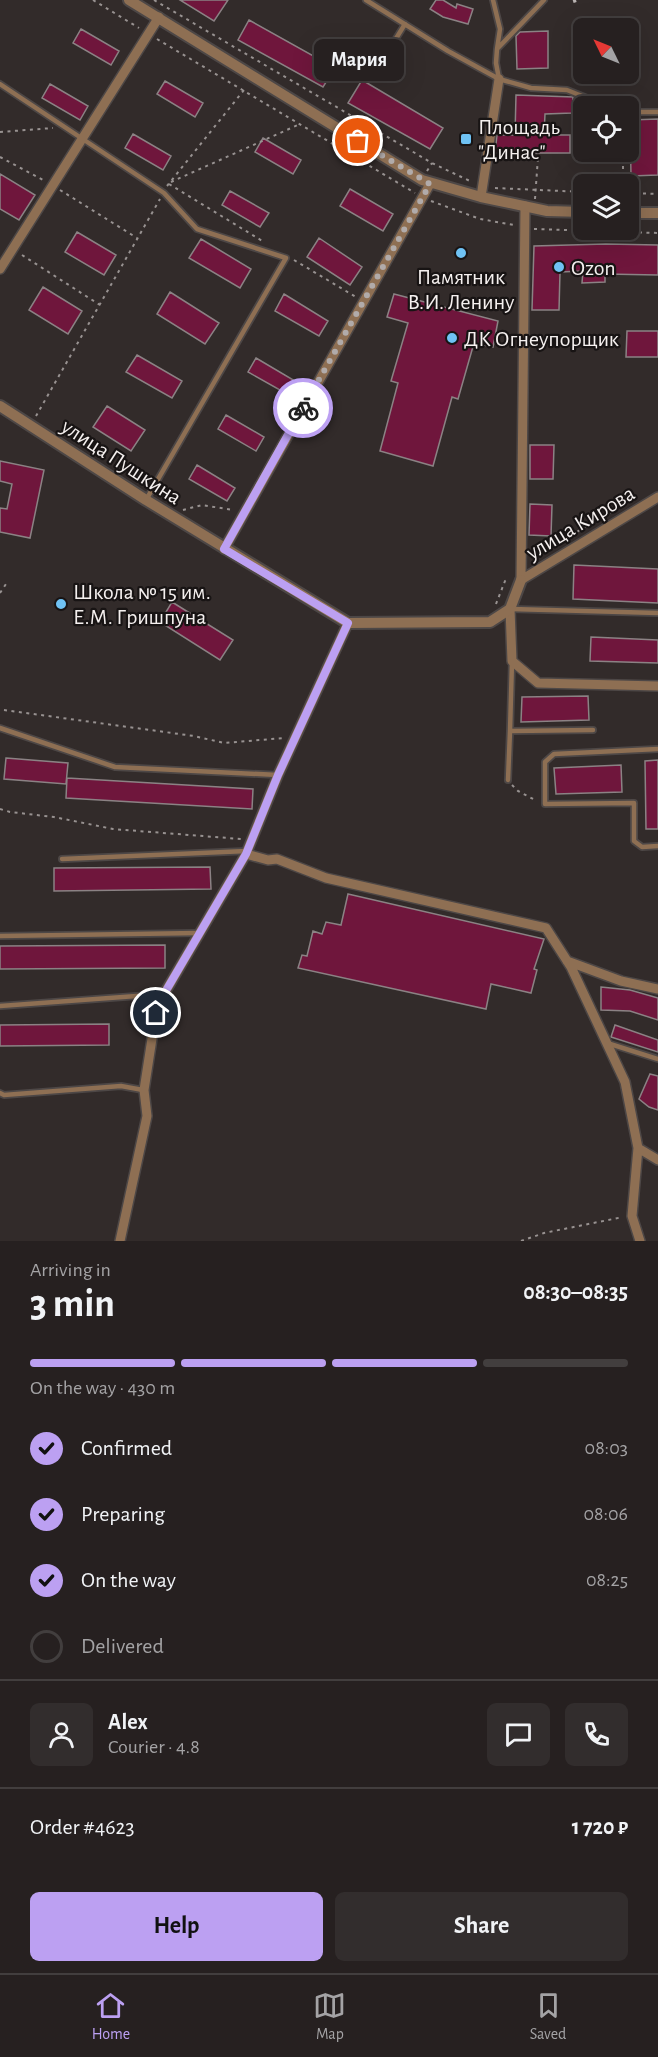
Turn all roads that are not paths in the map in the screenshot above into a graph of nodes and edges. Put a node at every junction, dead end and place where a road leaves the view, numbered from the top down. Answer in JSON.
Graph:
{"nodes":[{"id":1,"x":129,"y":0,"type":"edge"},
{"id":2,"x":366,"y":0,"type":"edge"},
{"id":3,"x":493,"y":0,"type":"edge"},
{"id":4,"x":544,"y":0,"type":"edge"},
{"id":5,"x":159,"y":17,"type":"junction"},
{"id":6,"x":405,"y":24,"type":"junction"},
{"id":7,"x":497,"y":49,"type":"junction"},
{"id":8,"x":327,"y":53,"type":"dead end"},
{"id":9,"x":499,"y":79,"type":"junction"},
{"id":10,"x":0,"y":84,"type":"edge"},
{"id":11,"x":582,"y":96,"type":"edge"},
{"id":12,"x":639,"y":112,"type":"edge"},
{"id":13,"x":658,"y":112,"type":"edge"},
{"id":14,"x":83,"y":138,"type":"junction"},
{"id":15,"x":430,"y":184,"type":"junction"},
{"id":16,"x":482,"y":192,"type":"junction"},
{"id":17,"x":530,"y":207,"type":"junction"},
{"id":18,"x":573,"y":212,"type":"edge"},
{"id":19,"x":639,"y":213,"type":"edge"},
{"id":20,"x":658,"y":213,"type":"edge"},
{"id":21,"x":0,"y":269,"type":"edge"},
{"id":22,"x":0,"y":406,"type":"edge"},
{"id":23,"x":658,"y":497,"type":"edge"},
{"id":24,"x":146,"y":500,"type":"junction"},
{"id":25,"x":224,"y":549,"type":"junction"},
{"id":26,"x":521,"y":580,"type":"junction"},
{"id":27,"x":510,"y":609,"type":"junction"},
{"id":28,"x":658,"y":613,"type":"edge"},
{"id":29,"x":348,"y":623,"type":"junction"},
{"id":30,"x":512,"y":661,"type":"junction"},
{"id":31,"x":658,"y":686,"type":"edge"},
{"id":32,"x":0,"y":728,"type":"edge"},
{"id":33,"x":593,"y":730,"type":"dead end"},
{"id":34,"x":510,"y":731,"type":"junction"},
{"id":35,"x":658,"y":749,"type":"edge"},
{"id":36,"x":278,"y":775,"type":"junction"},
{"id":37,"x":508,"y":780,"type":"road end"},
{"id":38,"x":658,"y":846,"type":"edge"},
{"id":39,"x":247,"y":853,"type":"junction"},
{"id":40,"x":62,"y":859,"type":"dead end"},
{"id":41,"x":201,"y":933,"type":"junction"},
{"id":42,"x":0,"y":936,"type":"edge"},
{"id":43,"x":567,"y":961,"type":"junction"},
{"id":44,"x":658,"y":989,"type":"edge"},
{"id":45,"x":164,"y":994,"type":"junction"},
{"id":46,"x":0,"y":1006,"type":"edge"},
{"id":47,"x":605,"y":1042,"type":"junction"},
{"id":48,"x":658,"y":1059,"type":"edge"},
{"id":49,"x":144,"y":1090,"type":"junction"},
{"id":50,"x":0,"y":1093,"type":"edge"},
{"id":51,"x":638,"y":1148,"type":"junction"},
{"id":52,"x":658,"y":1160,"type":"edge"},
{"id":53,"x":120,"y":1241,"type":"edge"},
{"id":54,"x":640,"y":1241,"type":"edge"}],
"edges":[{"from":1,"to":5,"type":"street"},
{"from":2,"to":6,"type":"lane"},
{"from":3,"to":7,"type":"lane"},
{"from":4,"to":7,"type":"lane"},
{"from":5,"to":14,"type":"street"},
{"from":5,"to":15,"type":"street"},
{"from":6,"to":8,"type":"lane"},
{"from":6,"to":9,"type":"lane"},
{"from":7,"to":9,"type":"lane"},
{"from":9,"to":11,"type":"lane"},
{"from":9,"to":16,"type":"street"},
{"from":10,"to":14,"type":"lane"},
{"from":12,"to":13,"type":"lane"},
{"from":14,"to":21,"type":"street"},
{"from":14,"to":24,"type":"lane"},
{"from":15,"to":16,"type":"street"},
{"from":15,"to":25,"type":"street"},
{"from":16,"to":17,"type":"street"},
{"from":17,"to":18,"type":"street"},
{"from":17,"to":26,"type":"street"},
{"from":19,"to":20,"type":"street"},
{"from":22,"to":24,"type":"street","name":"улица Пушкина"},
{"from":23,"to":26,"type":"street","name":"улица Кирова"},
{"from":24,"to":25,"type":"street","name":"улица Пушкина"},
{"from":25,"to":29,"type":"street","name":"улица Пушкина"},
{"from":26,"to":27,"type":"street"},
{"from":27,"to":28,"type":"lane"},
{"from":27,"to":29,"type":"street"},
{"from":27,"to":30,"type":"street"},
{"from":29,"to":36,"type":"street"},
{"from":30,"to":31,"type":"street"},
{"from":30,"to":34,"type":"lane"},
{"from":32,"to":36,"type":"lane"},
{"from":33,"to":34,"type":"lane"},
{"from":34,"to":37,"type":"lane"},
{"from":35,"to":38,"type":"lane"},
{"from":36,"to":39,"type":"street"},
{"from":39,"to":40,"type":"lane"},
{"from":39,"to":41,"type":"street"},
{"from":39,"to":43,"type":"street"},
{"from":41,"to":42,"type":"lane"},
{"from":41,"to":45,"type":"street"},
{"from":43,"to":44,"type":"street"},
{"from":43,"to":47,"type":"street"},
{"from":45,"to":46,"type":"lane"},
{"from":45,"to":49,"type":"street"},
{"from":47,"to":48,"type":"lane"},
{"from":47,"to":51,"type":"street"},
{"from":49,"to":50,"type":"lane"},
{"from":49,"to":53,"type":"street"},
{"from":51,"to":52,"type":"street"},
{"from":51,"to":54,"type":"street"}]}
